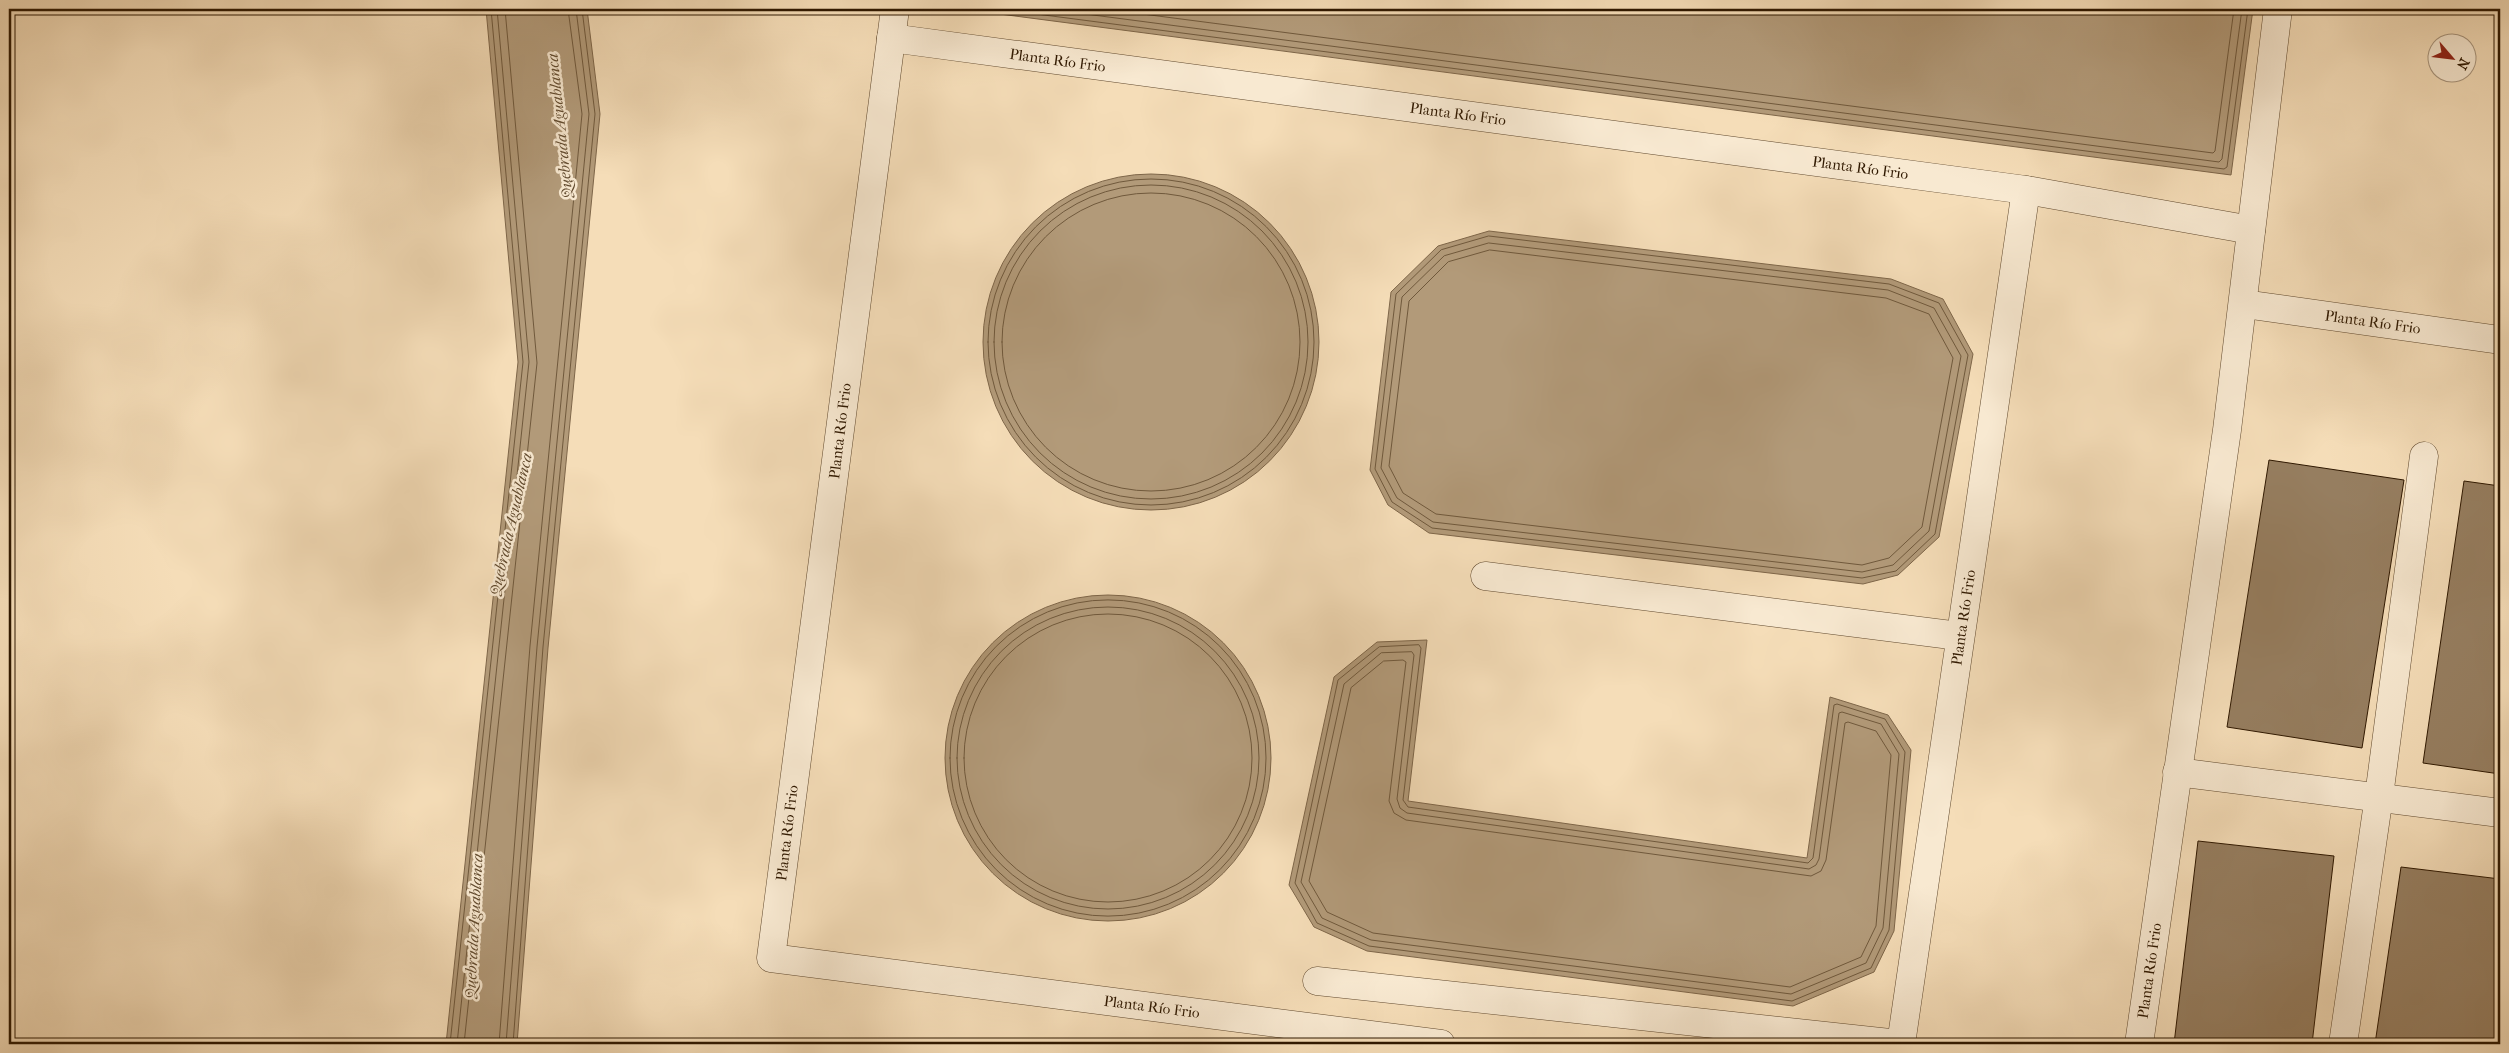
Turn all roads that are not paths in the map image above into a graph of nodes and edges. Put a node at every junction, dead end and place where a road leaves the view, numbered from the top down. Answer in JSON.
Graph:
{"nodes":[{"id":1,"x":894,"y":9,"type":"edge"},
{"id":2,"x":2278,"y":9,"type":"edge"},
{"id":3,"x":891,"y":38,"type":"junction"},
{"id":4,"x":2026,"y":190,"type":"junction"},
{"id":5,"x":2250,"y":230,"type":"junction"},
{"id":6,"x":2244,"y":304,"type":"junction"},
{"id":7,"x":2500,"y":340,"type":"edge"},
{"id":8,"x":2424,"y":456,"type":"dead end"},
{"id":9,"x":1485,"y":576,"type":"dead end"},
{"id":10,"x":1959,"y":636,"type":"junction"},
{"id":11,"x":2177,"y":772,"type":"junction"},
{"id":12,"x":2379,"y":796,"type":"junction"},
{"id":13,"x":2500,"y":813,"type":"edge"},
{"id":14,"x":1317,"y":981,"type":"dead end"},
{"id":15,"x":1441,"y":1044,"type":"edge"},
{"id":16,"x":1900,"y":1044,"type":"edge"},
{"id":17,"x":2139,"y":1044,"type":"edge"},
{"id":18,"x":2343,"y":1044,"type":"edge"}],
"edges":[{"from":1,"to":3,"type":"lane","name":"Planta Río Frio"},
{"from":2,"to":5,"type":"lane","name":"Planta Río Frio"},
{"from":3,"to":4,"type":"lane","name":"Planta Río Frio"},
{"from":3,"to":15,"type":"lane","name":"Planta Río Frio"},
{"from":4,"to":5,"type":"lane","name":"Planta Río Frio"},
{"from":4,"to":10,"type":"lane","name":"Planta Río Frio"},
{"from":5,"to":6,"type":"lane","name":"Planta Río Frio"},
{"from":6,"to":7,"type":"lane","name":"Planta Río Frio"},
{"from":6,"to":11,"type":"lane","name":"Planta Río Frio"},
{"from":8,"to":12,"type":"lane"},
{"from":9,"to":10,"type":"lane"},
{"from":10,"to":16,"type":"lane","name":"Planta Río Frio"},
{"from":11,"to":12,"type":"lane"},
{"from":11,"to":17,"type":"lane","name":"Planta Río Frio"},
{"from":12,"to":13,"type":"lane"},
{"from":12,"to":18,"type":"lane"},
{"from":14,"to":16,"type":"lane"}]}
